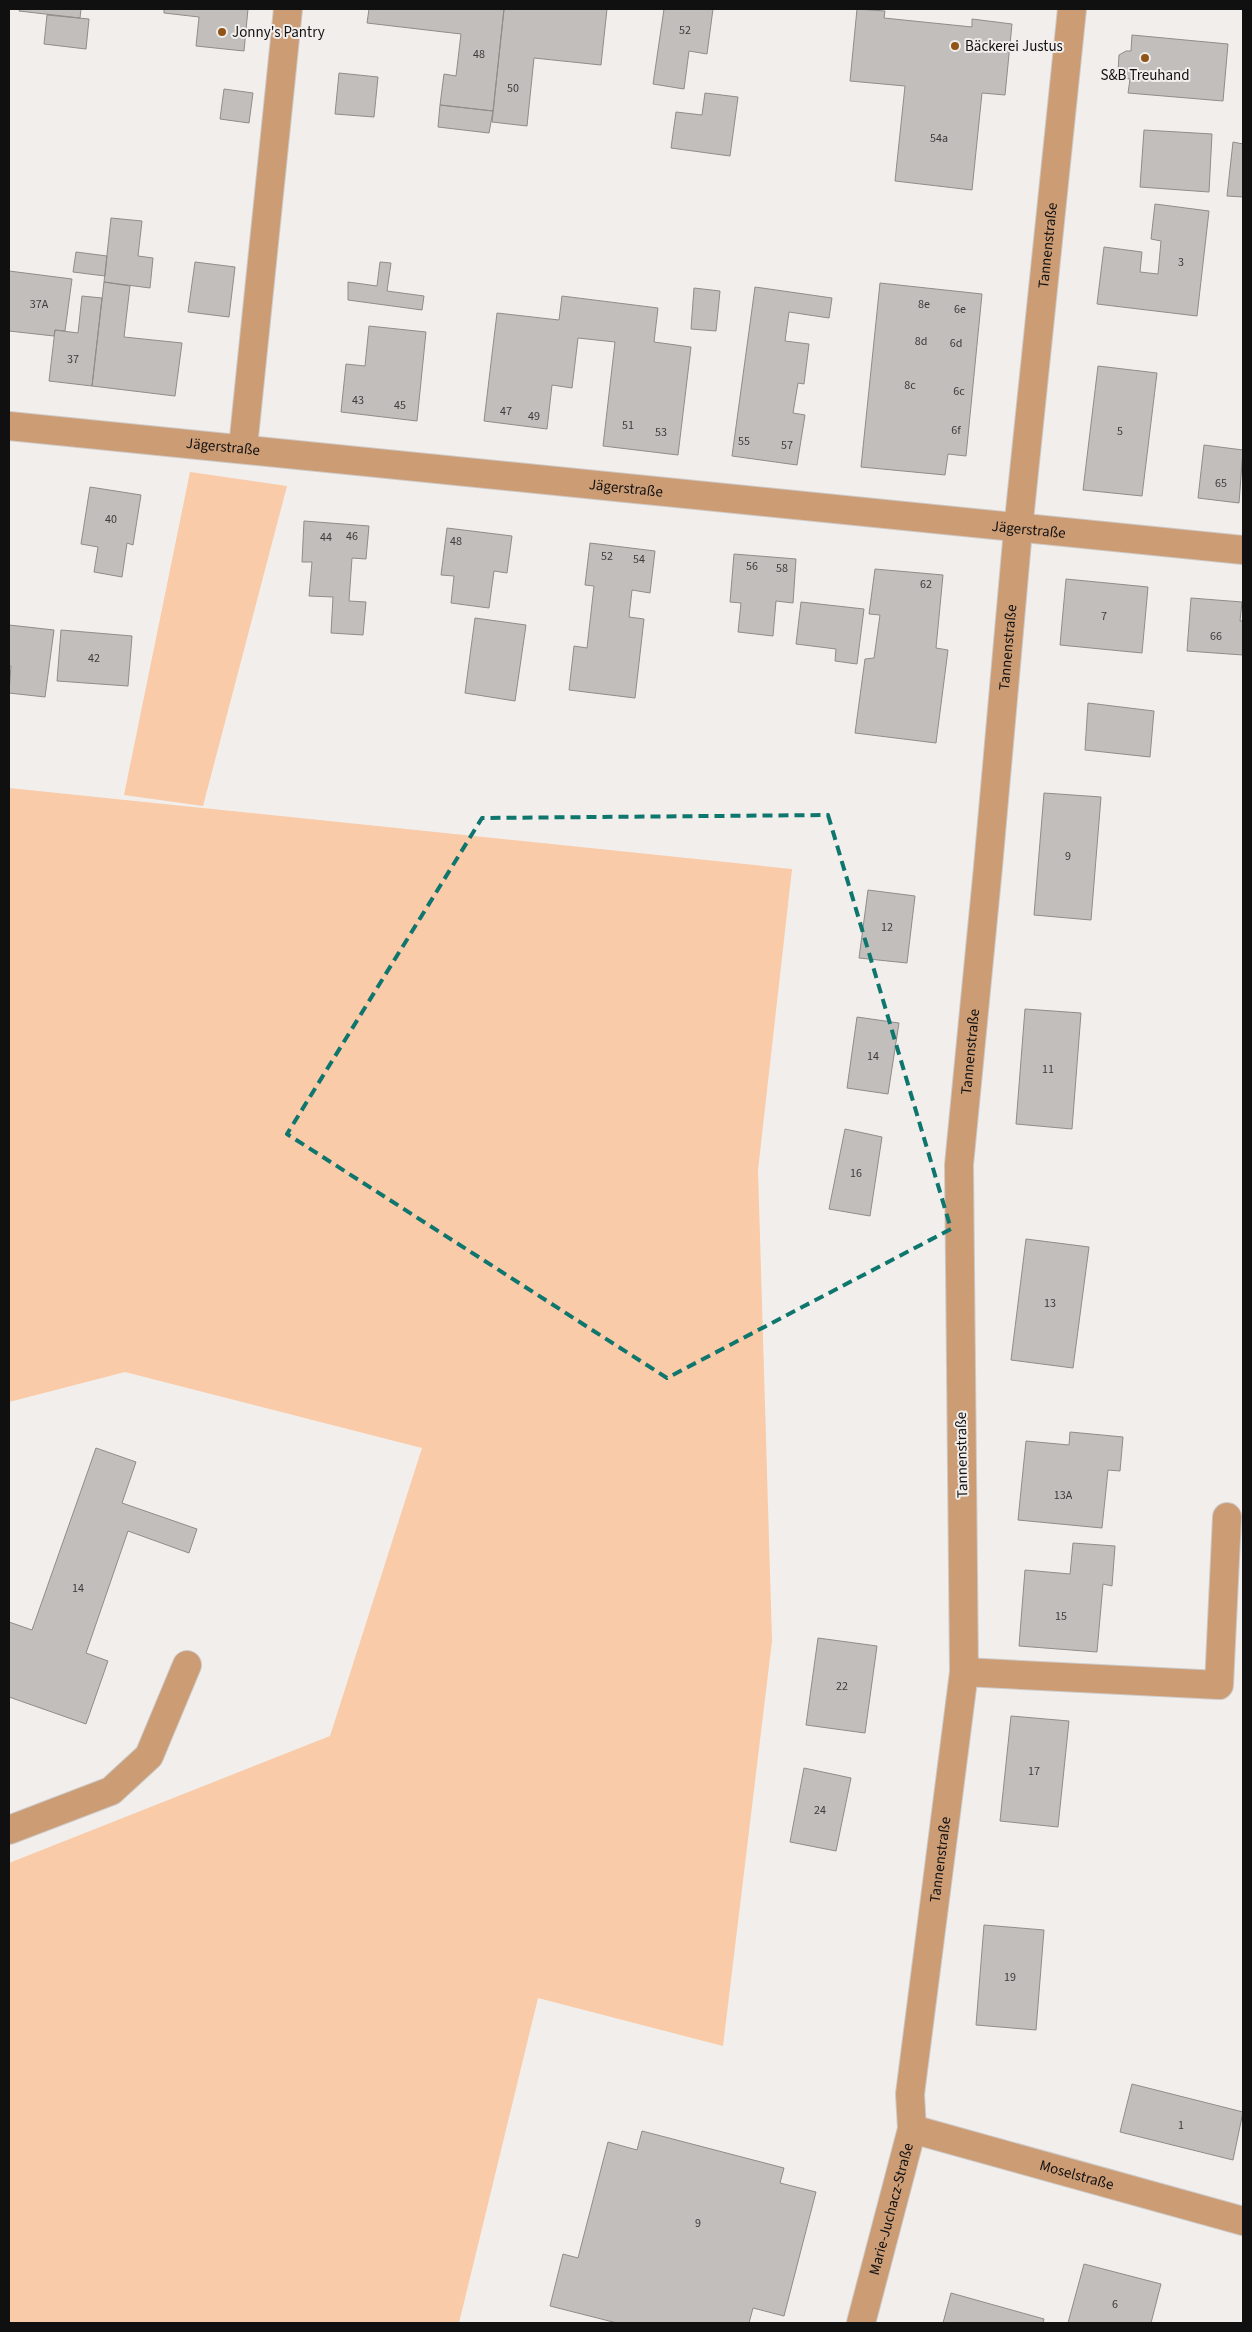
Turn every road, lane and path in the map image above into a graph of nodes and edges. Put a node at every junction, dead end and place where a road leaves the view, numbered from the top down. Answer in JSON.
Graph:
{"nodes":[{"id":1,"x":288,"y":9,"type":"edge"},
{"id":2,"x":1072,"y":9,"type":"edge"},
{"id":3,"x":9,"y":426,"type":"edge"},
{"id":4,"x":243,"y":448,"type":"junction"},
{"id":5,"x":1018,"y":530,"type":"junction"},
{"id":6,"x":1243,"y":550,"type":"edge"},
{"id":7,"x":1227,"y":1517,"type":"dead end"},
{"id":8,"x":187,"y":1665,"type":"dead end"},
{"id":9,"x":964,"y":1672,"type":"junction"},
{"id":10,"x":9,"y":1830,"type":"edge"},
{"id":11,"x":910,"y":2094,"type":"joint"},
{"id":12,"x":912,"y":2129,"type":"junction"},
{"id":13,"x":1243,"y":2222,"type":"edge"},
{"id":14,"x":861,"y":2323,"type":"edge"}],
"edges":[{"from":1,"to":4,"type":"street"},
{"from":2,"to":5,"type":"street","name":"Tannenstraße"},
{"from":3,"to":4,"type":"street","name":"Jägerstraße"},
{"from":4,"to":5,"type":"street","name":"Jägerstraße"},
{"from":5,"to":6,"type":"street","name":"Jägerstraße"},
{"from":5,"to":9,"type":"street","name":"Tannenstraße"},
{"from":7,"to":9,"type":"street"},
{"from":8,"to":10,"type":"street"},
{"from":9,"to":11,"type":"street","name":"Tannenstraße"},
{"from":11,"to":12,"type":"street","name":"Marie-Juchacz-Straße"},
{"from":12,"to":13,"type":"street","name":"Moselstraße"},
{"from":12,"to":14,"type":"street","name":"Marie-Juchacz-Straße"}]}
